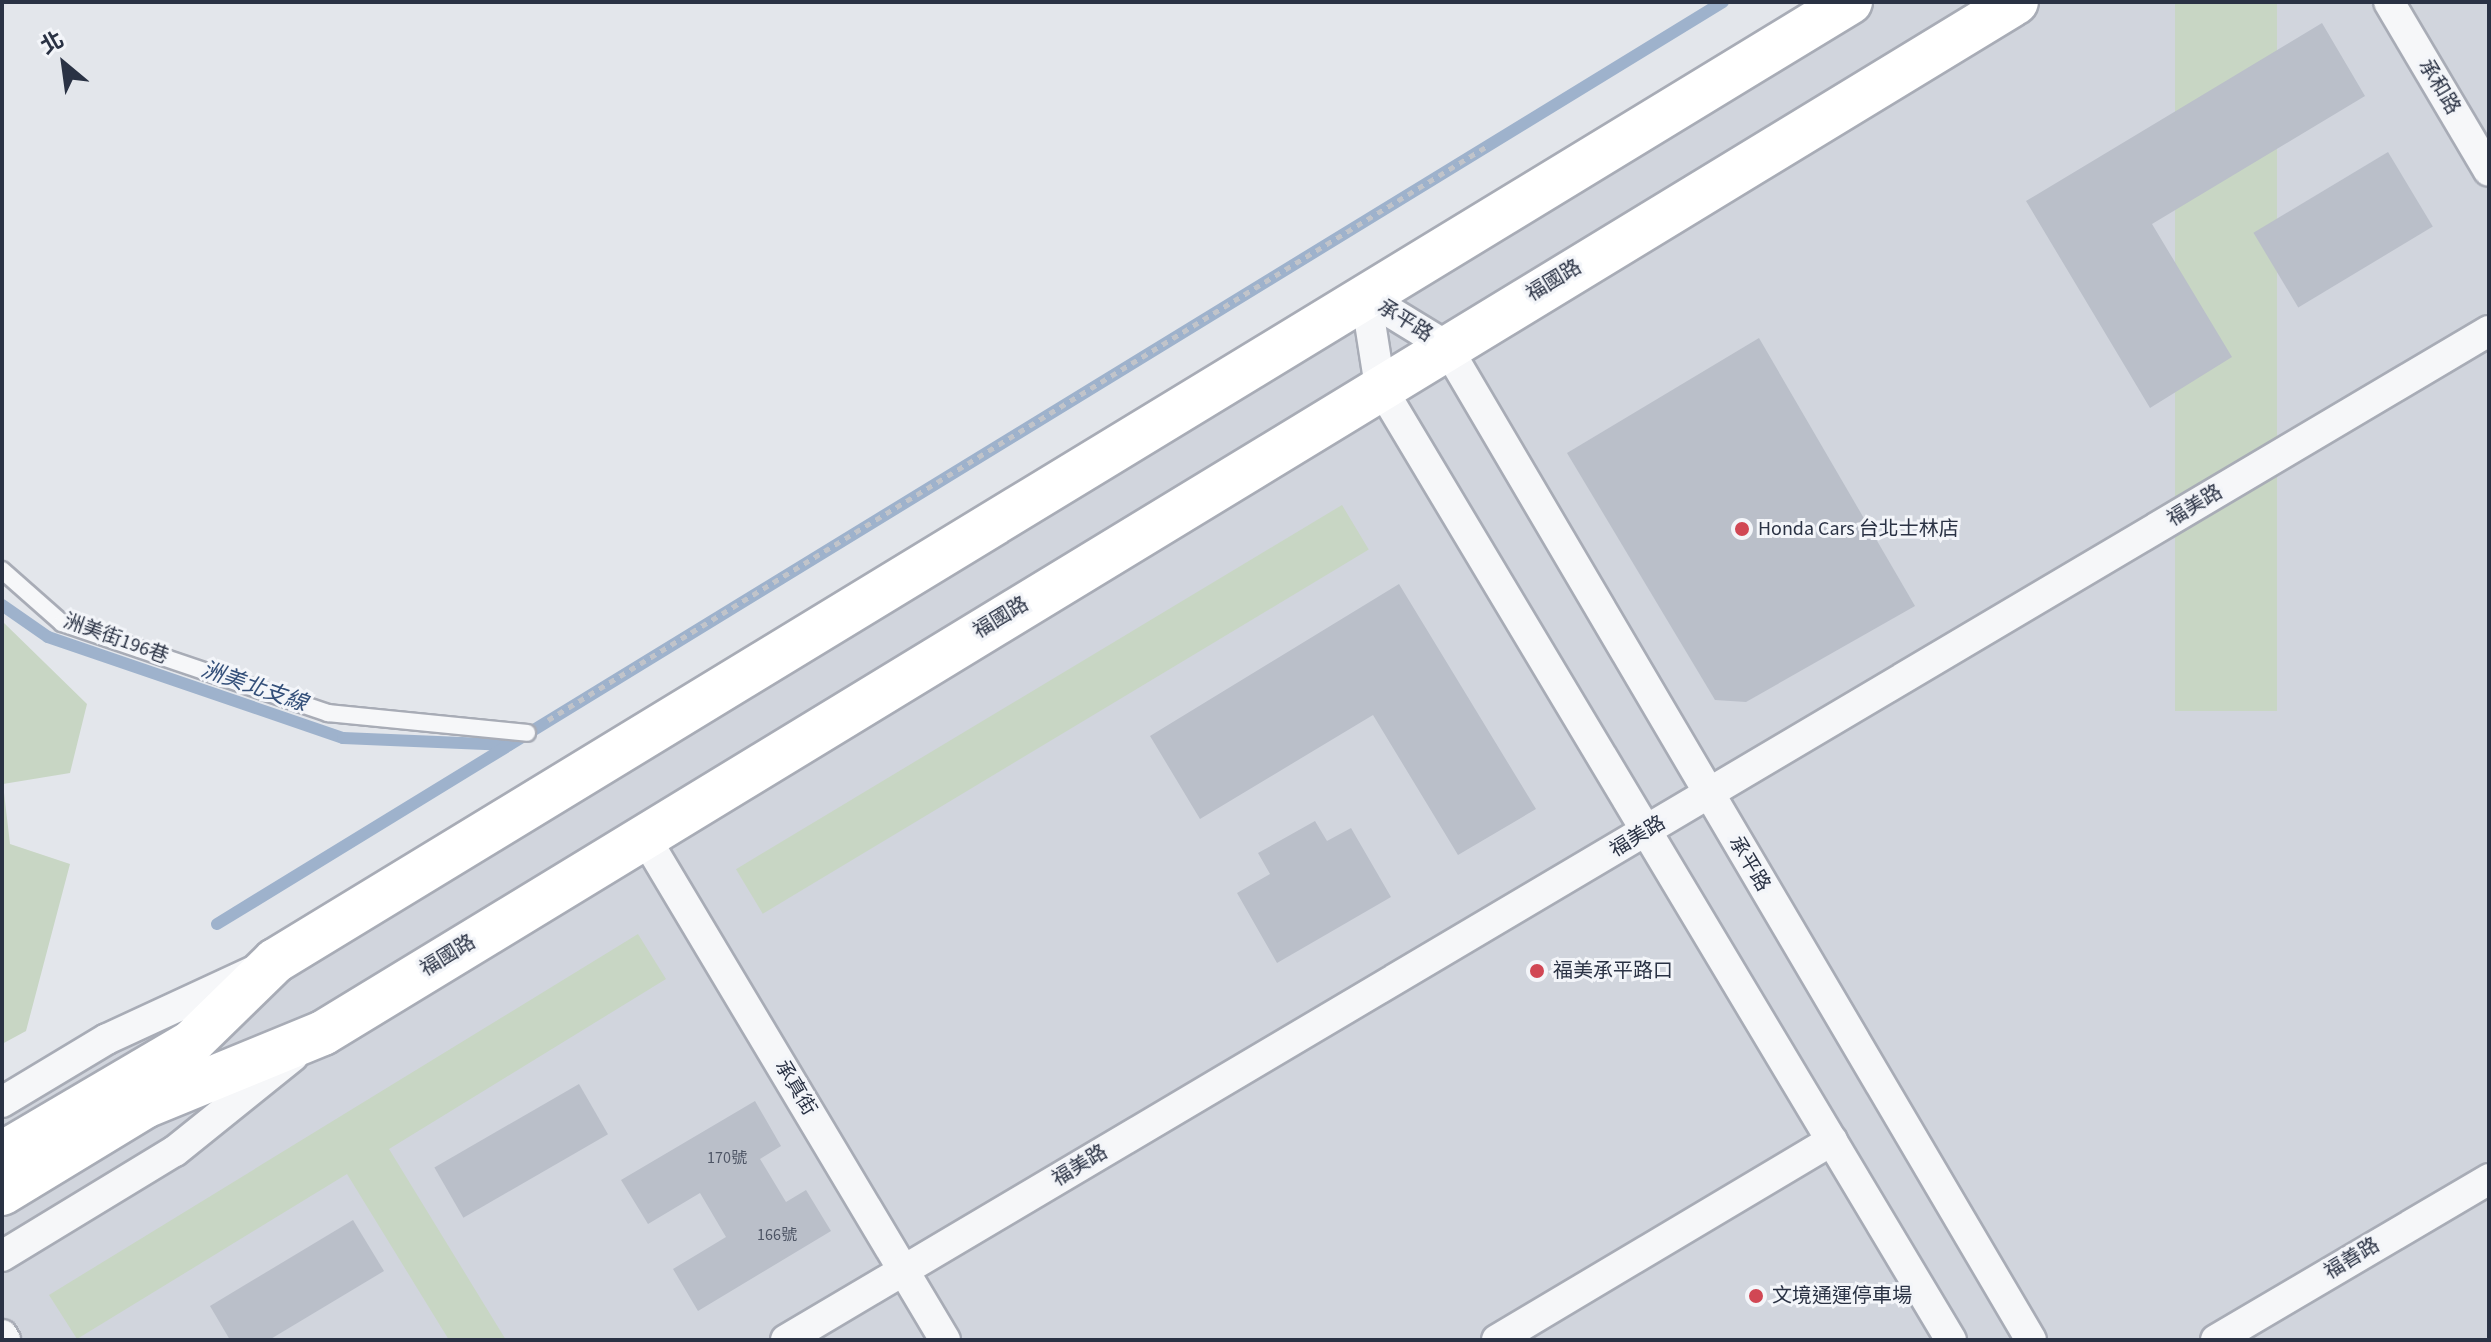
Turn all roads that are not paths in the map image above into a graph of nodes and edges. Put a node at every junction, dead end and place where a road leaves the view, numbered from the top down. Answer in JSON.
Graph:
{"nodes":[{"id":1,"x":1850,"y":2,"type":"edge"},
{"id":2,"x":2016,"y":2,"type":"edge"},
{"id":3,"x":2389,"y":2,"type":"edge"},
{"id":4,"x":2489,"y":171,"type":"edge"},
{"id":5,"x":1366,"y":297,"type":"junction"},
{"id":6,"x":2489,"y":331,"type":"edge"},
{"id":7,"x":1446,"y":346,"type":"junction"},
{"id":8,"x":1380,"y":386,"type":"junction"},
{"id":9,"x":2,"y":570,"type":"edge"},
{"id":10,"x":527,"y":733,"type":"road end"},
{"id":11,"x":1709,"y":795,"type":"junction"},
{"id":12,"x":1649,"y":831,"type":"junction"},
{"id":13,"x":644,"y":836,"type":"junction"},
{"id":14,"x":275,"y":961,"type":"junction"},
{"id":15,"x":323,"y":1033,"type":"junction"},
{"id":16,"x":2,"y":1102,"type":"edge"},
{"id":17,"x":1832,"y":1140,"type":"junction"},
{"id":18,"x":2,"y":1154,"type":"edge"},
{"id":19,"x":2489,"y":1179,"type":"edge"},
{"id":20,"x":2,"y":1193,"type":"edge"},
{"id":21,"x":2,"y":1256,"type":"edge"},
{"id":22,"x":903,"y":1270,"type":"junction"},
{"id":23,"x":2,"y":1335,"type":"edge"},
{"id":24,"x":5,"y":1340,"type":"edge"},
{"id":25,"x":786,"y":1340,"type":"edge"},
{"id":26,"x":945,"y":1340,"type":"edge"},
{"id":27,"x":1497,"y":1340,"type":"edge"},
{"id":28,"x":1951,"y":1340,"type":"edge"},
{"id":29,"x":2031,"y":1340,"type":"edge"},
{"id":30,"x":2216,"y":1340,"type":"edge"}],
"edges":[{"from":1,"to":5,"type":"main road"},
{"from":2,"to":7,"type":"main road","name":"福國路"},
{"from":3,"to":4,"type":"street","name":"承和路"},
{"from":5,"to":7,"type":"street","name":"承平路"},
{"from":5,"to":8,"type":"street","name":"承平路"},
{"from":5,"to":14,"type":"main road"},
{"from":6,"to":11,"type":"street","name":"福美路"},
{"from":7,"to":8,"type":"main road","name":"福國路"},
{"from":7,"to":11,"type":"street","name":"承平路"},
{"from":8,"to":12,"type":"street","name":"承平路"},
{"from":8,"to":13,"type":"main road","name":"福國路"},
{"from":9,"to":10,"type":"lane","name":"洲美街196巷"},
{"from":11,"to":12,"type":"street","name":"福美路"},
{"from":11,"to":29,"type":"street","name":"承平路"},
{"from":12,"to":17,"type":"street","name":"承平路"},
{"from":12,"to":22,"type":"street","name":"福美路"},
{"from":13,"to":15,"type":"main road","name":"福國路"},
{"from":13,"to":22,"type":"street","name":"承真街"},
{"from":14,"to":16,"type":"street"},
{"from":14,"to":18,"type":"main road"},
{"from":15,"to":20,"type":"main road"},
{"from":15,"to":21,"type":"street","name":"福國路"},
{"from":17,"to":27,"type":"street"},
{"from":17,"to":28,"type":"street","name":"承平路"},
{"from":19,"to":30,"type":"street","name":"福善路"},
{"from":22,"to":25,"type":"street","name":"福美路"},
{"from":22,"to":26,"type":"street","name":"承真街"},
{"from":23,"to":24,"type":"street"}]}
